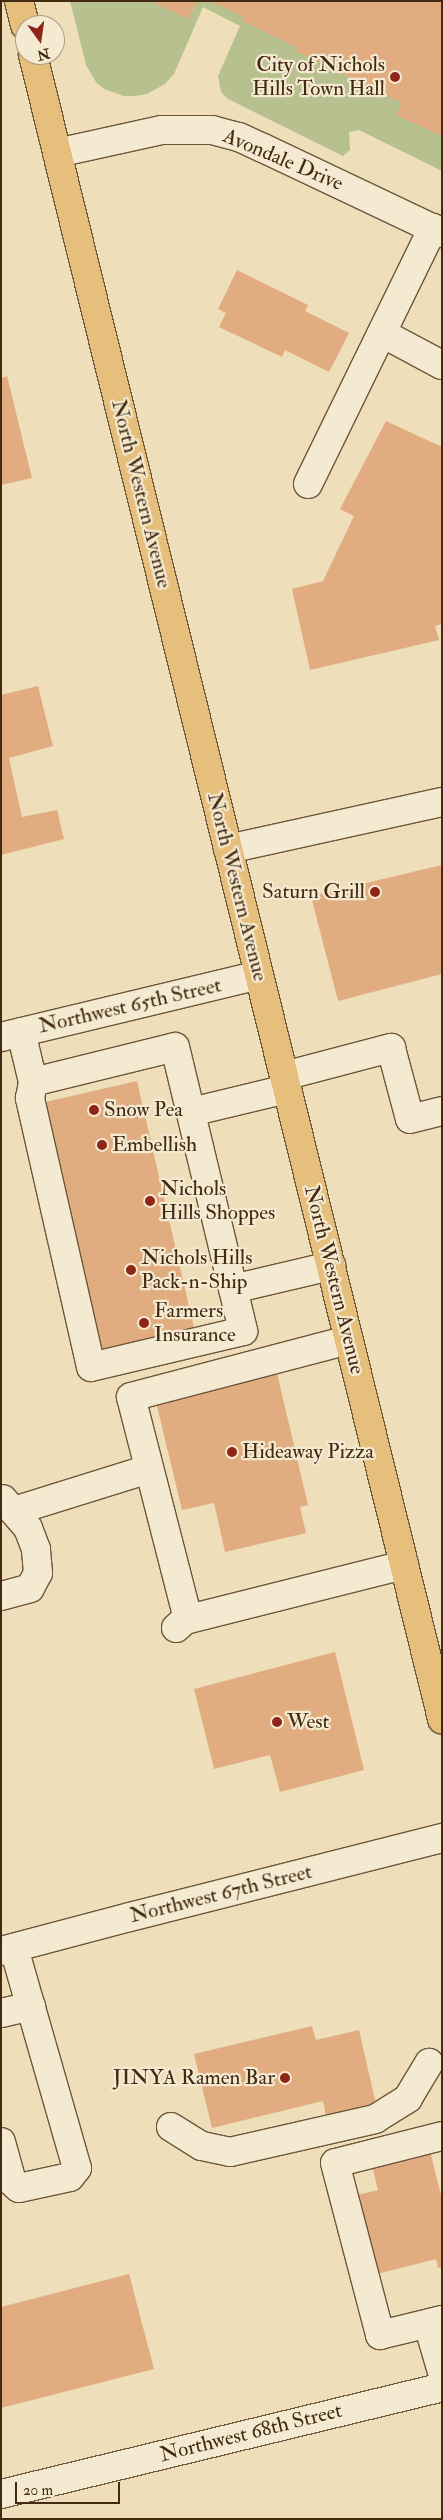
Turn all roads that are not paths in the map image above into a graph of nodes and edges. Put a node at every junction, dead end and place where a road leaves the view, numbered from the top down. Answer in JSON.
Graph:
{"nodes":[{"id":1,"x":19,"y":1,"type":"edge"},
{"id":2,"x":22,"y":15,"type":"edge"},
{"id":3,"x":36,"y":65,"type":"edge"},
{"id":4,"x":58,"y":153,"type":"junction"},
{"id":5,"x":437,"y":230,"type":"edge"},
{"id":6,"x":382,"y":333,"type":"junction"},
{"id":7,"x":442,"y":365,"type":"edge"},
{"id":8,"x":308,"y":484,"type":"dead end"},
{"id":9,"x":442,"y":802,"type":"edge"},
{"id":10,"x":228,"y":849,"type":"junction"},
{"id":11,"x":259,"y":976,"type":"junction"},
{"id":12,"x":11,"y":1034,"type":"edge"},
{"id":13,"x":33,"y":1082,"type":"junction"},
{"id":14,"x":285,"y":1083,"type":"junction"},
{"id":15,"x":442,"y":1111,"type":"edge"},
{"id":16,"x":190,"y":1112,"type":"junction"},
{"id":17,"x":331,"y":1266,"type":"junction"},
{"id":18,"x":233,"y":1290,"type":"junction"},
{"id":19,"x":349,"y":1340,"type":"junction"},
{"id":20,"x":149,"y":1469,"type":"junction"},
{"id":21,"x":8,"y":1505,"type":"edge"},
{"id":22,"x":404,"y":1565,"type":"junction"},
{"id":23,"x":1,"y":1596,"type":"edge"},
{"id":24,"x":442,"y":1719,"type":"edge"},
{"id":25,"x":442,"y":1838,"type":"edge"},
{"id":26,"x":8,"y":1949,"type":"edge"},
{"id":27,"x":31,"y":2006,"type":"junction"},
{"id":28,"x":1,"y":2013,"type":"edge"},
{"id":29,"x":429,"y":2064,"type":"dead end"},
{"id":30,"x":171,"y":2127,"type":"dead end"},
{"id":31,"x":442,"y":2136,"type":"edge"},
{"id":32,"x":1,"y":2142,"type":"edge"},
{"id":33,"x":435,"y":2322,"type":"edge"},
{"id":34,"x":442,"y":2372,"type":"edge"},
{"id":35,"x":442,"y":2387,"type":"edge"},
{"id":36,"x":1,"y":2494,"type":"edge"}],
"edges":[{"from":1,"to":2,"type":"main road"},
{"from":3,"to":4,"type":"main road","name":"North Western Avenue"},
{"from":4,"to":5,"type":"street","name":"Avondale Drive"},
{"from":4,"to":10,"type":"main road","name":"North Western Avenue"},
{"from":5,"to":6,"type":"street"},
{"from":6,"to":7,"type":"street"},
{"from":6,"to":8,"type":"street"},
{"from":9,"to":10,"type":"street"},
{"from":10,"to":11,"type":"main road","name":"North Western Avenue"},
{"from":11,"to":12,"type":"street","name":"Northwest 65th Street"},
{"from":11,"to":14,"type":"main road","name":"North Western Avenue"},
{"from":12,"to":13,"type":"street"},
{"from":13,"to":16,"type":"street"},
{"from":13,"to":18,"type":"street"},
{"from":14,"to":15,"type":"street"},
{"from":14,"to":16,"type":"street"},
{"from":14,"to":17,"type":"main road","name":"North Western Avenue"},
{"from":16,"to":18,"type":"street"},
{"from":17,"to":18,"type":"street"},
{"from":17,"to":19,"type":"main road","name":"North Western Avenue"},
{"from":19,"to":20,"type":"street"},
{"from":19,"to":22,"type":"main road","name":"North Western Avenue"},
{"from":20,"to":21,"type":"street"},
{"from":20,"to":22,"type":"street"},
{"from":21,"to":23,"type":"street"},
{"from":22,"to":24,"type":"main road","name":"North Western Avenue"},
{"from":25,"to":26,"type":"street","name":"Northwest 67th Street"},
{"from":26,"to":27,"type":"street"},
{"from":27,"to":28,"type":"street"},
{"from":27,"to":32,"type":"street"},
{"from":29,"to":30,"type":"street"},
{"from":31,"to":33,"type":"street"},
{"from":33,"to":34,"type":"street"},
{"from":35,"to":36,"type":"street","name":"Northwest 68th Street"}]}
